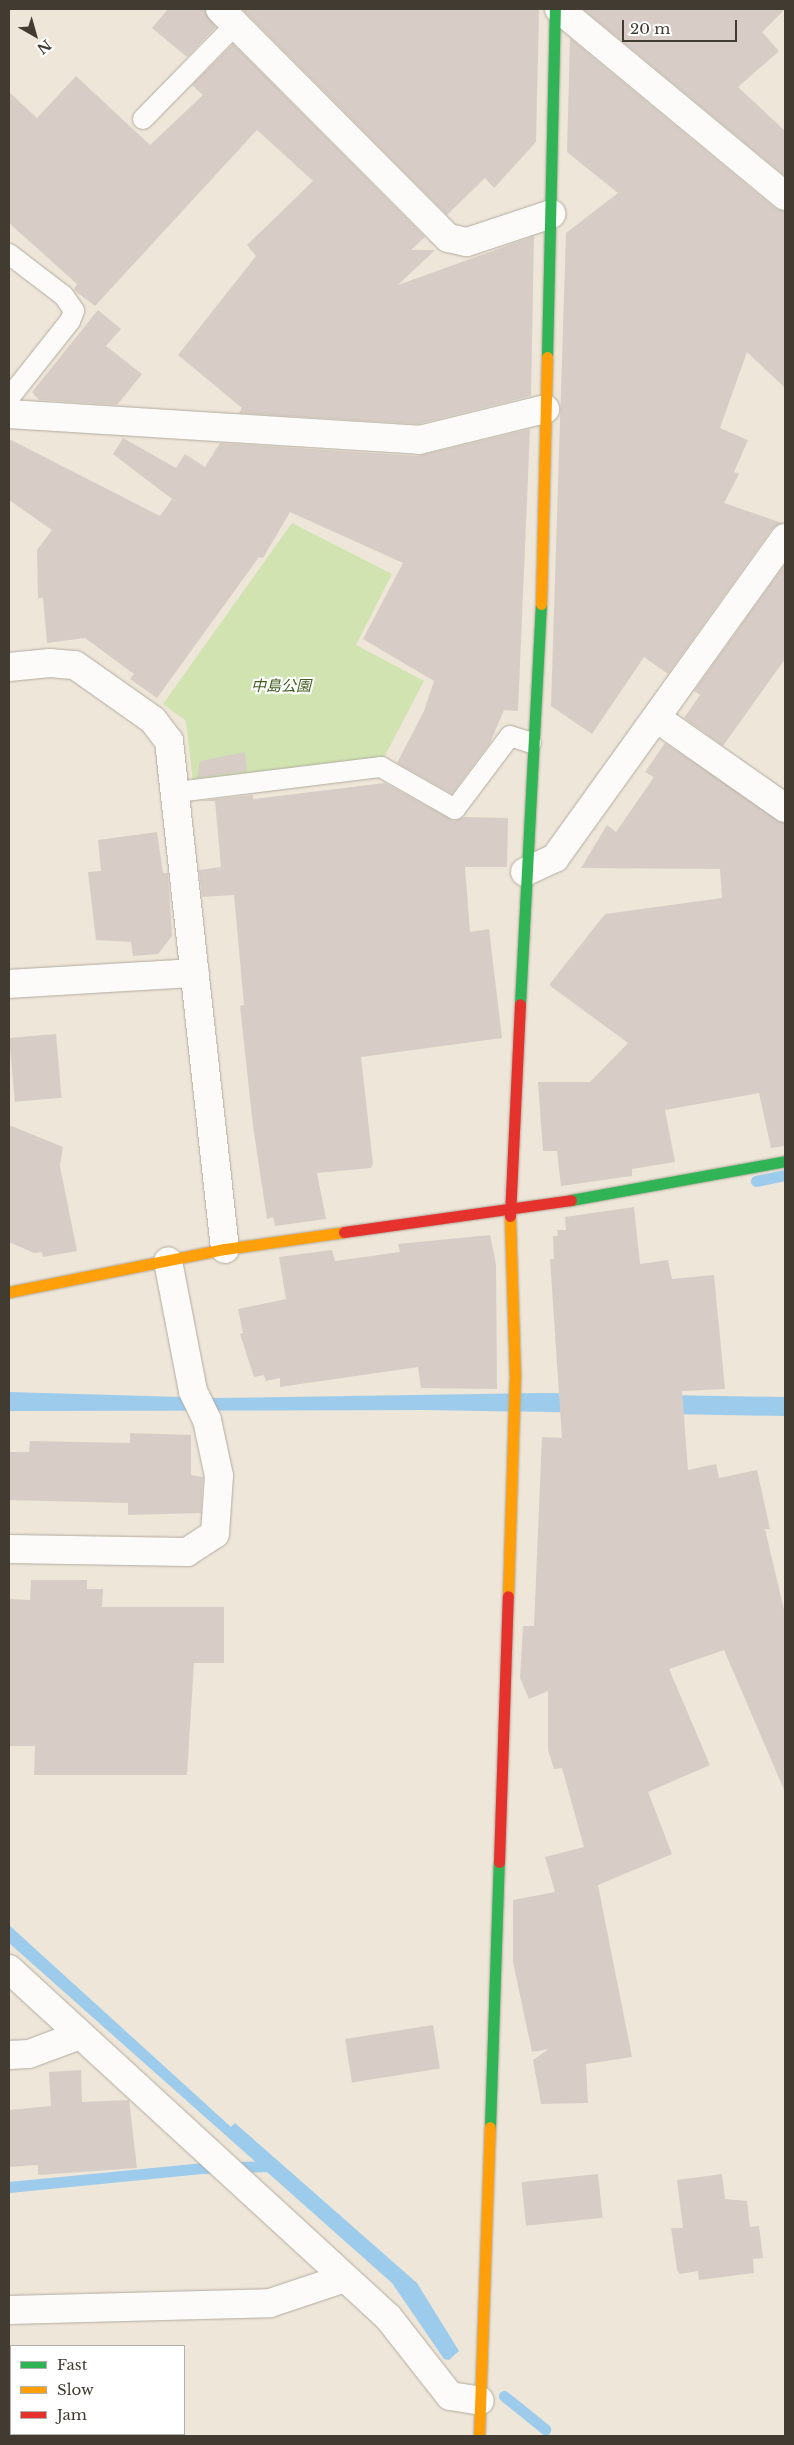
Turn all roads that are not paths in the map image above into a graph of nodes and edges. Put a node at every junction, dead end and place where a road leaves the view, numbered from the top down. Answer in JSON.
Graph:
{"nodes":[{"id":1,"x":557,"y":9,"type":"edge"},
{"id":2,"x":227,"y":17,"type":"edge"},
{"id":3,"x":143,"y":119,"type":"dead end"},
{"id":4,"x":785,"y":196,"type":"edge"},
{"id":5,"x":552,"y":214,"type":"junction"},
{"id":6,"x":9,"y":254,"type":"edge"},
{"id":7,"x":9,"y":398,"type":"edge"},
{"id":8,"x":545,"y":409,"type":"junction"},
{"id":9,"x":9,"y":414,"type":"edge"},
{"id":10,"x":785,"y":538,"type":"edge"},
{"id":11,"x":9,"y":667,"type":"edge"},
{"id":12,"x":658,"y":719,"type":"junction"},
{"id":13,"x":531,"y":742,"type":"junction"},
{"id":14,"x":177,"y":792,"type":"junction"},
{"id":15,"x":785,"y":808,"type":"edge"},
{"id":16,"x":525,"y":872,"type":"junction"},
{"id":17,"x":195,"y":973,"type":"junction"},
{"id":18,"x":9,"y":984,"type":"edge"},
{"id":19,"x":785,"y":1161,"type":"edge"},
{"id":20,"x":510,"y":1209,"type":"junction"},
{"id":21,"x":225,"y":1249,"type":"junction"},
{"id":22,"x":168,"y":1261,"type":"junction"},
{"id":23,"x":9,"y":1292,"type":"edge"},
{"id":24,"x":9,"y":1549,"type":"edge"},
{"id":25,"x":9,"y":1969,"type":"edge"},
{"id":26,"x":80,"y":2035,"type":"junction"},
{"id":27,"x":9,"y":2055,"type":"edge"},
{"id":28,"x":345,"y":2278,"type":"junction"},
{"id":29,"x":9,"y":2310,"type":"edge"},
{"id":30,"x":480,"y":2401,"type":"junction"},
{"id":31,"x":479,"y":2436,"type":"edge"}],
"edges":[{"from":1,"to":4,"type":"street"},
{"from":1,"to":5,"type":"street"},
{"from":2,"to":3,"type":"lane"},
{"from":2,"to":5,"type":"street"},
{"from":5,"to":8,"type":"street"},
{"from":6,"to":7,"type":"lane"},
{"from":8,"to":9,"type":"street"},
{"from":8,"to":13,"type":"street"},
{"from":10,"to":12,"type":"street"},
{"from":11,"to":14,"type":"street"},
{"from":12,"to":15,"type":"street"},
{"from":12,"to":16,"type":"street"},
{"from":13,"to":14,"type":"lane"},
{"from":13,"to":16,"type":"street"},
{"from":14,"to":17,"type":"street"},
{"from":16,"to":20,"type":"street"},
{"from":17,"to":18,"type":"street"},
{"from":17,"to":21,"type":"street"},
{"from":19,"to":20,"type":"street"},
{"from":20,"to":21,"type":"street"},
{"from":20,"to":30,"type":"street"},
{"from":21,"to":22,"type":"street"},
{"from":22,"to":23,"type":"street"},
{"from":22,"to":24,"type":"street"},
{"from":25,"to":26,"type":"street"},
{"from":26,"to":27,"type":"street"},
{"from":26,"to":28,"type":"street"},
{"from":28,"to":29,"type":"street"},
{"from":28,"to":30,"type":"street"},
{"from":30,"to":31,"type":"street"}]}
